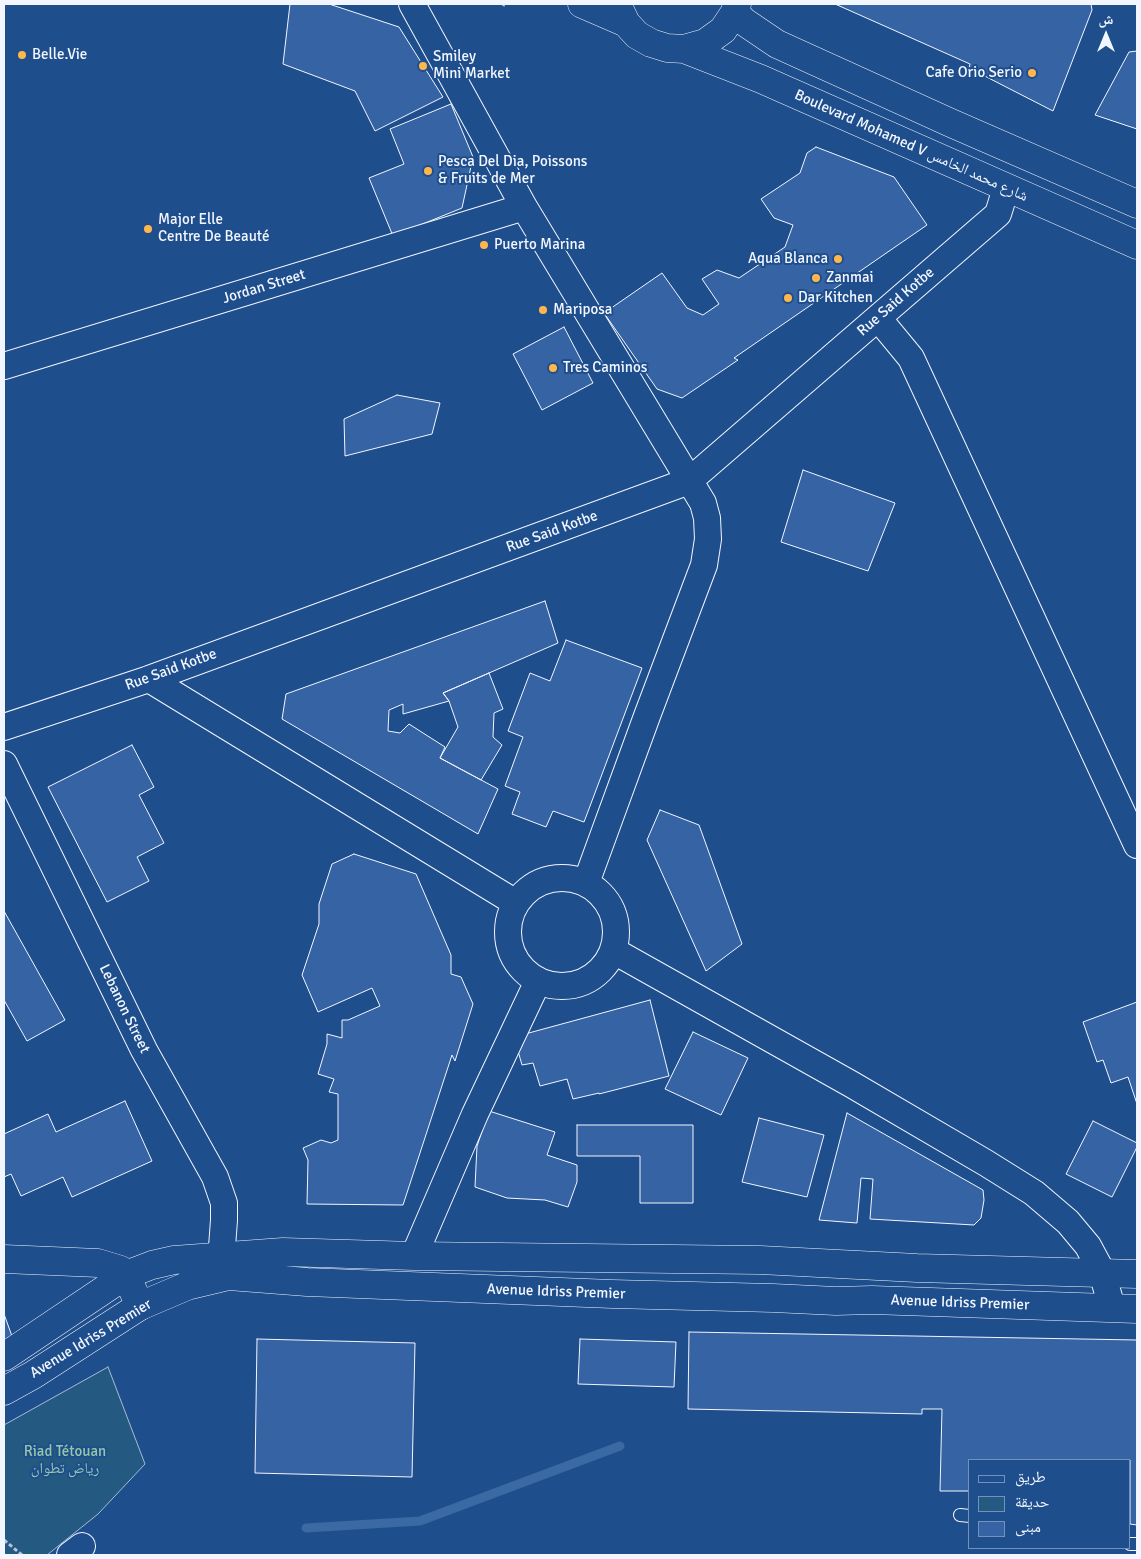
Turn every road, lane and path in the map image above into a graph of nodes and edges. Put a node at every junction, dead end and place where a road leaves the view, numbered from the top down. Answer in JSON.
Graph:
{"nodes":[{"id":1,"x":412,"y":4,"type":"edge"},
{"id":2,"x":582,"y":4,"type":"edge"},
{"id":3,"x":736,"y":8,"type":"edge"},
{"id":4,"x":621,"y":13,"type":"edge"},
{"id":5,"x":684,"y":49,"type":"junction"},
{"id":6,"x":1006,"y":188,"type":"junction"},
{"id":7,"x":1137,"y":204,"type":"edge"},
{"id":8,"x":524,"y":207,"type":"junction"},
{"id":9,"x":1137,"y":245,"type":"edge"},
{"id":10,"x":878,"y":318,"type":"junction"},
{"id":11,"x":4,"y":366,"type":"edge"},
{"id":12,"x":689,"y":481,"type":"junction"},
{"id":13,"x":149,"y":679,"type":"junction"},
{"id":14,"x":4,"y":727,"type":"edge"},
{"id":15,"x":4,"y":764,"type":"edge"},
{"id":16,"x":1137,"y":845,"type":"edge"},
{"id":17,"x":586,"y":884,"type":"junction"},
{"id":18,"x":516,"y":903,"type":"junction"},
{"id":19,"x":614,"y":950,"type":"junction"},
{"id":20,"x":538,"y":982,"type":"junction"},
{"id":21,"x":414,"y":1256,"type":"junction"},
{"id":22,"x":217,"y":1257,"type":"junction"},
{"id":23,"x":4,"y":1259,"type":"edge"},
{"id":24,"x":1102,"y":1272,"type":"junction"},
{"id":25,"x":1137,"y":1274,"type":"edge"},
{"id":26,"x":126,"y":1275,"type":"junction"},
{"id":27,"x":140,"y":1306,"type":"junction"},
{"id":28,"x":1124,"y":1309,"type":"edge"},
{"id":29,"x":4,"y":1357,"type":"edge"},
{"id":30,"x":4,"y":1391,"type":"edge"},
{"id":31,"x":4,"y":1540,"type":"edge"},
{"id":32,"x":22,"y":1555,"type":"edge"}],
"edges":[{"from":1,"to":8,"type":"street"},
{"from":2,"to":4,"type":"main road"},
{"from":3,"to":5,"type":"main road"},
{"from":3,"to":7,"type":"main road"},
{"from":4,"to":5,"type":"main road"},
{"from":5,"to":6,"type":"main road","name":"Boulevard Mohamed V شارع محمد الخامس"},
{"from":6,"to":9,"type":"main road","name":"Boulevard Mohamed V شارع محمد الخامس"},
{"from":6,"to":10,"type":"street","name":"Rue Said Kotbe"},
{"from":8,"to":11,"type":"street","name":"Jordan Street"},
{"from":8,"to":12,"type":"street"},
{"from":10,"to":12,"type":"street","name":"Rue Said Kotbe"},
{"from":10,"to":16,"type":"street"},
{"from":12,"to":13,"type":"street","name":"Rue Said Kotbe"},
{"from":12,"to":17,"type":"street"},
{"from":13,"to":14,"type":"street","name":"Rue Said Kotbe"},
{"from":13,"to":18,"type":"street"},
{"from":15,"to":22,"type":"street","name":"Lebanon Street"},
{"from":17,"to":18,"type":"street"},
{"from":17,"to":19,"type":"street"},
{"from":18,"to":20,"type":"street"},
{"from":19,"to":20,"type":"street"},
{"from":19,"to":24,"type":"street"},
{"from":20,"to":21,"type":"street"},
{"from":21,"to":22,"type":"main road","name":"Avenue Idriss Premier"},
{"from":21,"to":24,"type":"main road","name":"Avenue Idriss Premier"},
{"from":22,"to":26,"type":"main road","name":"Avenue Idriss Premier"},
{"from":23,"to":26,"type":"main road"},
{"from":24,"to":25,"type":"main road","name":"Avenue Idriss Premier"},
{"from":24,"to":28,"type":"street"},
{"from":26,"to":27,"type":"main road"},
{"from":26,"to":29,"type":"main road","name":"Avenue Idriss Premier"},
{"from":27,"to":28,"type":"main road","name":"Avenue Idriss Premier"},
{"from":27,"to":30,"type":"main road","name":"Avenue Idriss Premier"},
{"from":31,"to":32,"type":"path"}]}
